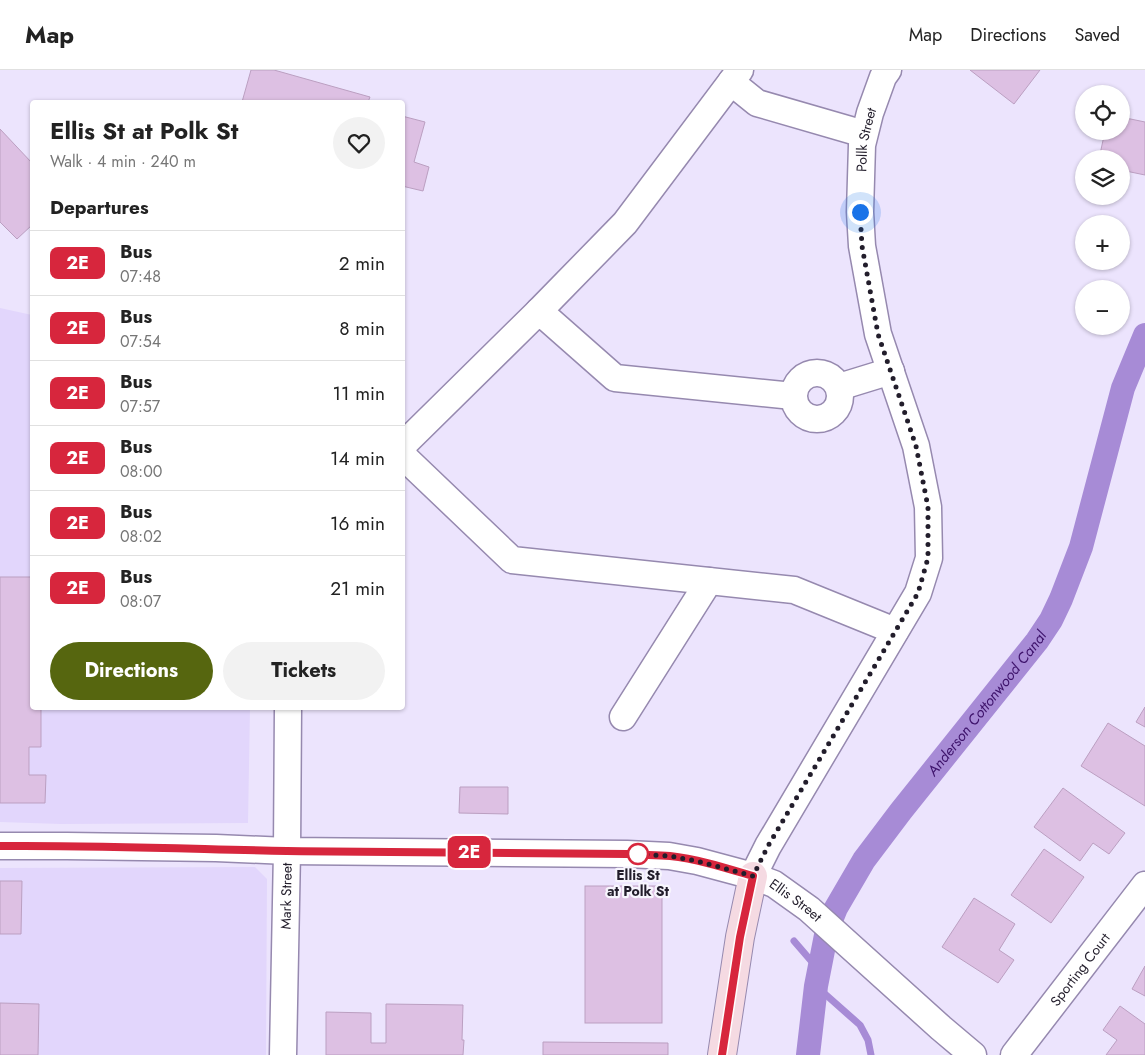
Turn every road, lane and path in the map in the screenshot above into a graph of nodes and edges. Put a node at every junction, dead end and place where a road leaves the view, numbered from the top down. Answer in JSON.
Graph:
{"nodes":[{"id":1,"x":888,"y":70,"type":"edge"},
{"id":2,"x":736,"y":76,"type":"edge"},
{"id":3,"x":864,"y":134,"type":"junction"},
{"id":4,"x":539,"y":311,"type":"junction"},
{"id":5,"x":891,"y":371,"type":"junction"},
{"id":6,"x":405,"y":443,"type":"edge"},
{"id":7,"x":405,"y":458,"type":"edge"},
{"id":8,"x":709,"y":581,"type":"junction"},
{"id":9,"x":895,"y":631,"type":"junction"},
{"id":10,"x":288,"y":710,"type":"edge"},
{"id":11,"x":623,"y":717,"type":"dead end"},
{"id":12,"x":0,"y":846,"type":"edge"},
{"id":13,"x":287,"y":851,"type":"junction"},
{"id":14,"x":753,"y":876,"type":"junction"},
{"id":15,"x":1145,"y":885,"type":"edge"},
{"id":16,"x":283,"y":1055,"type":"edge"},
{"id":17,"x":722,"y":1055,"type":"edge"},
{"id":18,"x":973,"y":1055,"type":"edge"},
{"id":19,"x":1014,"y":1055,"type":"edge"}],
"edges":[{"from":1,"to":3,"type":"street","name":"Pollk Street"},
{"from":2,"to":3,"type":"street"},
{"from":2,"to":4,"type":"street"},
{"from":3,"to":5,"type":"street","name":"Pollk Street"},
{"from":4,"to":5,"type":"street"},
{"from":4,"to":6,"type":"street"},
{"from":5,"to":9,"type":"street","name":"Pollk Street"},
{"from":7,"to":8,"type":"street"},
{"from":8,"to":9,"type":"street"},
{"from":8,"to":11,"type":"street"},
{"from":9,"to":14,"type":"street","name":"Pollk Street"},
{"from":10,"to":13,"type":"street","name":"Mark Street"},
{"from":12,"to":13,"type":"street","name":"Ellis Street"},
{"from":13,"to":14,"type":"street","name":"Ellis Street"},
{"from":13,"to":16,"type":"street","name":"Mark Street"},
{"from":14,"to":17,"type":"street"},
{"from":14,"to":18,"type":"street","name":"Ellis Street"},
{"from":15,"to":19,"type":"street","name":"Sporting Court"}]}
